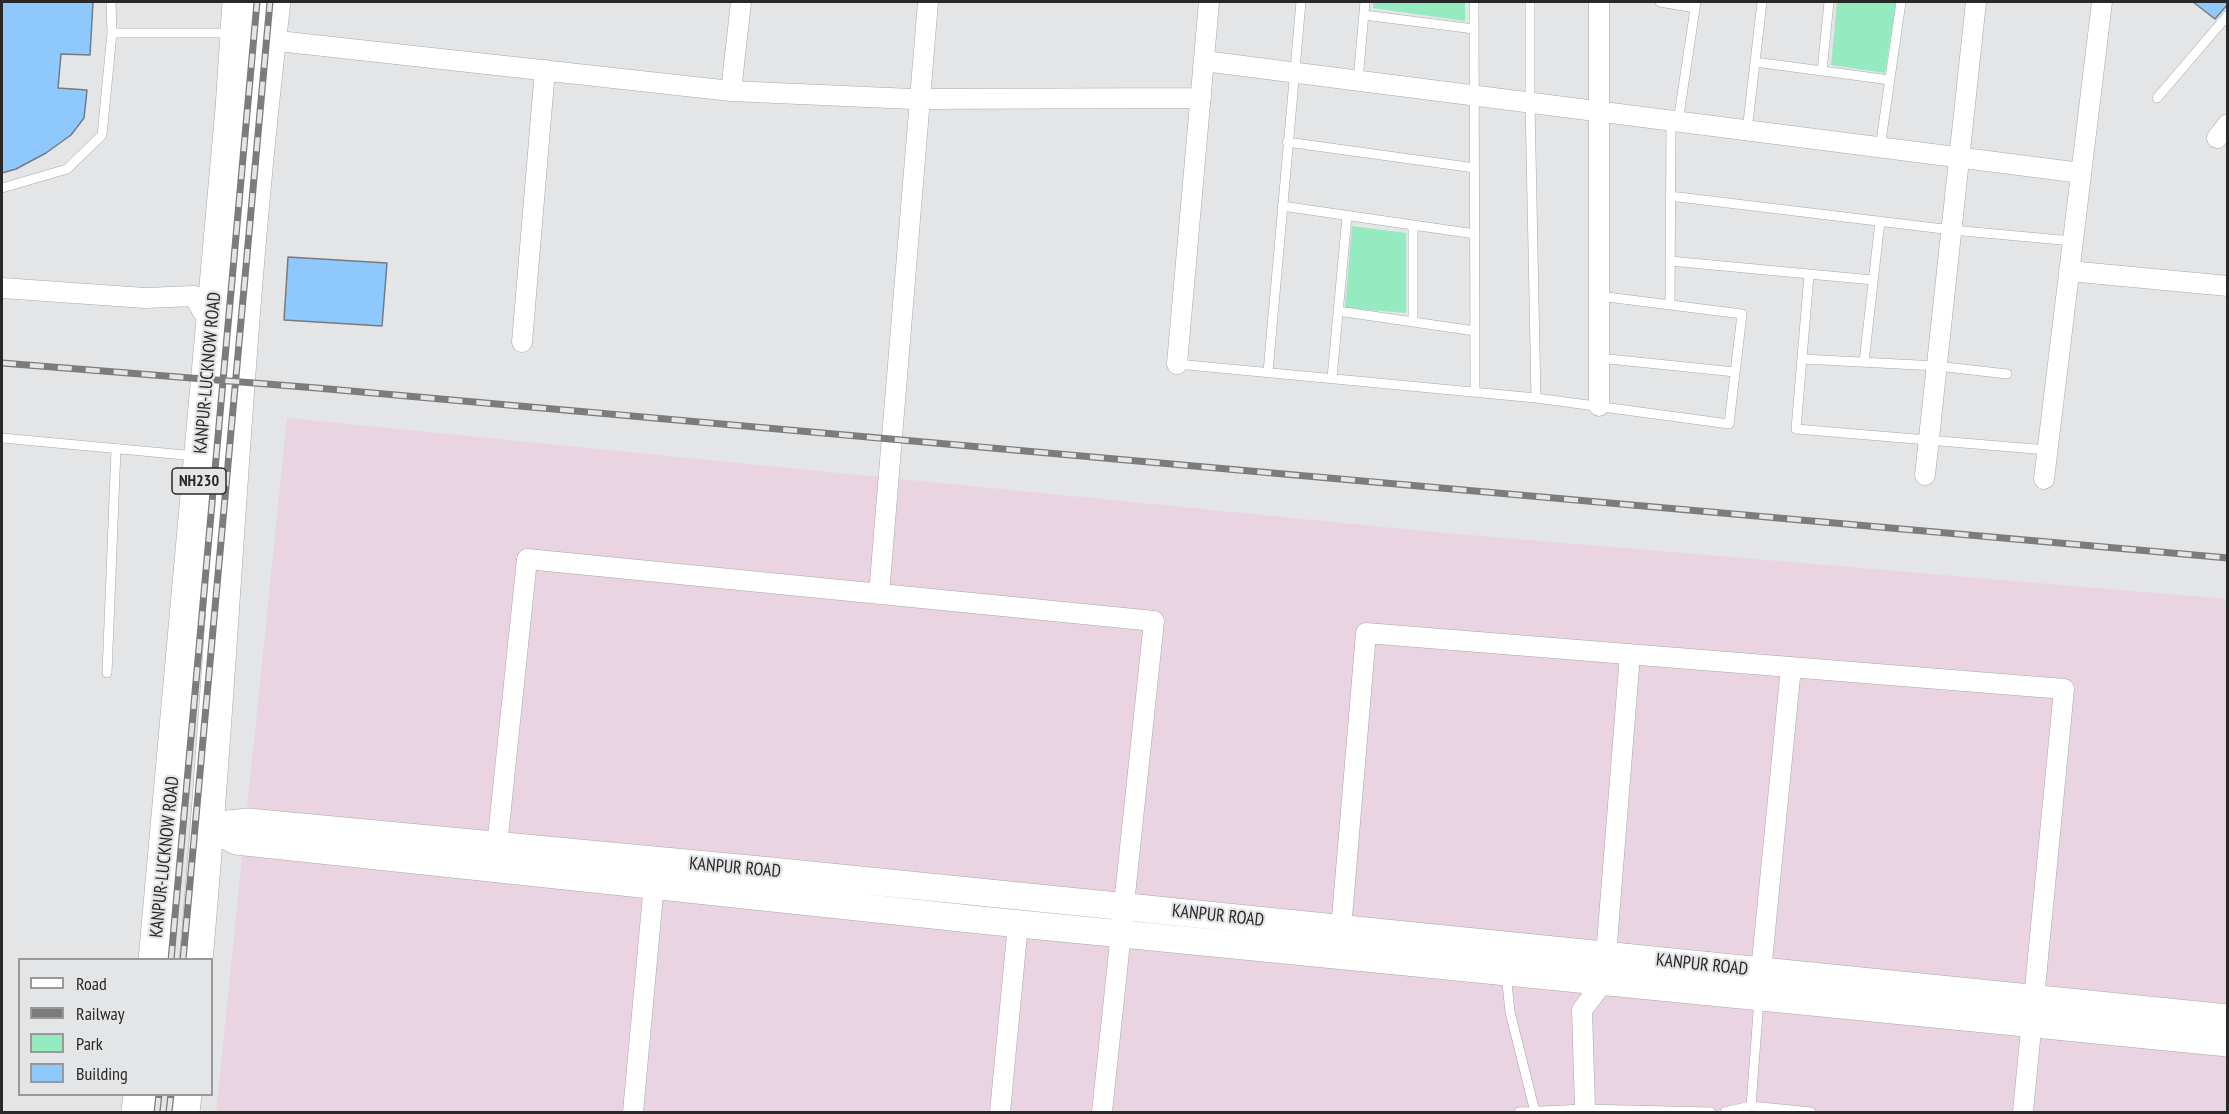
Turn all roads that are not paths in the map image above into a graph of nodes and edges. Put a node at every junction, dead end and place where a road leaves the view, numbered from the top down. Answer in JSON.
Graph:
{"nodes":[{"id":1,"x":111,"y":2,"type":"edge"},
{"id":2,"x":274,"y":2,"type":"edge"},
{"id":3,"x":741,"y":2,"type":"edge"},
{"id":4,"x":928,"y":2,"type":"edge"},
{"id":5,"x":1209,"y":2,"type":"edge"},
{"id":6,"x":1301,"y":2,"type":"edge"},
{"id":7,"x":1365,"y":2,"type":"edge"},
{"id":8,"x":1474,"y":2,"type":"edge"},
{"id":9,"x":1530,"y":2,"type":"edge"},
{"id":10,"x":1599,"y":2,"type":"edge"},
{"id":11,"x":1665,"y":2,"type":"edge"},
{"id":12,"x":1762,"y":2,"type":"edge"},
{"id":13,"x":1829,"y":2,"type":"edge"},
{"id":14,"x":1901,"y":2,"type":"edge"},
{"id":15,"x":1976,"y":2,"type":"edge"},
{"id":16,"x":2102,"y":2,"type":"edge"},
{"id":17,"x":1696,"y":5,"type":"edge"},
{"id":18,"x":1364,"y":15,"type":"junction"},
{"id":19,"x":2228,"y":15,"type":"edge"},
{"id":20,"x":237,"y":17,"type":"edge"},
{"id":21,"x":1474,"y":30,"type":"junction"},
{"id":22,"x":112,"y":33,"type":"junction"},
{"id":23,"x":269,"y":40,"type":"junction"},
{"id":24,"x":1204,"y":61,"type":"junction"},
{"id":25,"x":1755,"y":62,"type":"junction"},
{"id":26,"x":545,"y":70,"type":"junction"},
{"id":27,"x":1822,"y":71,"type":"junction"},
{"id":28,"x":1293,"y":72,"type":"junction"},
{"id":29,"x":1358,"y":80,"type":"junction"},
{"id":30,"x":1890,"y":80,"type":"junction"},
{"id":31,"x":731,"y":91,"type":"junction"},
{"id":32,"x":1475,"y":96,"type":"junction"},
{"id":33,"x":920,"y":97,"type":"junction"},
{"id":34,"x":1201,"y":98,"type":"junction"},
{"id":35,"x":2157,"y":98,"type":"dead end"},
{"id":36,"x":1530,"y":102,"type":"junction"},
{"id":37,"x":1599,"y":111,"type":"junction"},
{"id":38,"x":1675,"y":121,"type":"junction"},
{"id":39,"x":1747,"y":131,"type":"junction"},
{"id":40,"x":1287,"y":142,"type":"junction"},
{"id":41,"x":1880,"y":148,"type":"junction"},
{"id":42,"x":1959,"y":158,"type":"junction"},
{"id":43,"x":1475,"y":168,"type":"junction"},
{"id":44,"x":2081,"y":173,"type":"junction"},
{"id":45,"x":2,"y":188,"type":"edge"},
{"id":46,"x":1670,"y":196,"type":"junction"},
{"id":47,"x":1282,"y":206,"type":"junction"},
{"id":48,"x":1347,"y":216,"type":"junction"},
{"id":49,"x":1880,"y":222,"type":"junction"},
{"id":50,"x":1413,"y":225,"type":"junction"},
{"id":51,"x":1952,"y":230,"type":"junction"},
{"id":52,"x":1475,"y":234,"type":"junction"},
{"id":53,"x":2072,"y":241,"type":"junction"},
{"id":54,"x":1670,"y":261,"type":"junction"},
{"id":55,"x":2069,"y":271,"type":"junction"},
{"id":56,"x":1809,"y":275,"type":"junction"},
{"id":57,"x":1873,"y":280,"type":"junction"},
{"id":58,"x":2228,"y":285,"type":"edge"},
{"id":59,"x":2,"y":288,"type":"edge"},
{"id":60,"x":1599,"y":296,"type":"junction"},
{"id":61,"x":1670,"y":304,"type":"junction"},
{"id":62,"x":1338,"y":311,"type":"junction"},
{"id":63,"x":213,"y":316,"type":"junction"},
{"id":64,"x":1413,"y":322,"type":"junction"},
{"id":65,"x":1475,"y":331,"type":"junction"},
{"id":66,"x":522,"y":342,"type":"dead end"},
{"id":67,"x":1599,"y":358,"type":"junction"},
{"id":68,"x":1802,"y":359,"type":"junction"},
{"id":69,"x":1864,"y":362,"type":"junction"},
{"id":70,"x":1177,"y":364,"type":"joint"},
{"id":71,"x":1937,"y":366,"type":"junction"},
{"id":72,"x":1268,"y":372,"type":"junction"},
{"id":73,"x":1735,"y":372,"type":"junction"},
{"id":74,"x":2007,"y":374,"type":"dead end"},
{"id":75,"x":1332,"y":378,"type":"junction"},
{"id":76,"x":1475,"y":392,"type":"junction"},
{"id":77,"x":1536,"y":398,"type":"junction"},
{"id":78,"x":1599,"y":406,"type":"junction"},
{"id":79,"x":2,"y":438,"type":"edge"},
{"id":80,"x":1929,"y":440,"type":"junction"},
{"id":81,"x":116,"y":449,"type":"junction"},
{"id":82,"x":2047,"y":450,"type":"junction"},
{"id":83,"x":201,"y":457,"type":"junction"},
{"id":84,"x":1925,"y":475,"type":"dead end"},
{"id":85,"x":2044,"y":478,"type":"dead end"},
{"id":86,"x":879,"y":594,"type":"junction"},
{"id":87,"x":1630,"y":654,"type":"junction"},
{"id":88,"x":1791,"y":667,"type":"junction"},
{"id":89,"x":107,"y":673,"type":"dead end"},
{"id":90,"x":209,"y":826,"type":"junction"},
{"id":91,"x":497,"y":846,"type":"junction"},
{"id":92,"x":655,"y":873,"type":"junction"},
{"id":93,"x":1123,"y":907,"type":"junction"},
{"id":94,"x":1018,"y":924,"type":"junction"},
{"id":95,"x":1341,"y":929,"type":"junction"},
{"id":96,"x":1120,"y":934,"type":"junction"},
{"id":97,"x":1338,"y":955,"type":"junction"},
{"id":98,"x":155,"y":958,"type":"edge"},
{"id":99,"x":196,"y":958,"type":"edge"},
{"id":100,"x":1605,"y":968,"type":"junction"},
{"id":101,"x":1506,"y":972,"type":"junction"},
{"id":102,"x":1760,"y":983,"type":"junction"},
{"id":103,"x":2033,"y":1010,"type":"junction"},
{"id":104,"x":2228,"y":1018,"type":"edge"},
{"id":105,"x":2228,"y":1043,"type":"edge"},
{"id":106,"x":140,"y":1096,"type":"edge"},
{"id":107,"x":185,"y":1096,"type":"edge"},
{"id":108,"x":1751,"y":1106,"type":"junction"},
{"id":109,"x":1585,"y":1108,"type":"junction"},
{"id":110,"x":1535,"y":1112,"type":"edge"},
{"id":111,"x":138,"y":1113,"type":"edge"},
{"id":112,"x":183,"y":1113,"type":"edge"},
{"id":113,"x":633,"y":1113,"type":"edge"},
{"id":114,"x":1000,"y":1113,"type":"edge"},
{"id":115,"x":1102,"y":1113,"type":"edge"},
{"id":116,"x":1519,"y":1113,"type":"edge"},
{"id":117,"x":1711,"y":1113,"type":"edge"},
{"id":118,"x":1725,"y":1113,"type":"edge"},
{"id":119,"x":1811,"y":1113,"type":"edge"},
{"id":120,"x":2023,"y":1113,"type":"edge"}],
"edges":[{"from":1,"to":22,"type":"lane"},
{"from":2,"to":23,"type":"highway","name":"KANPUR-LUCKNOW ROAD","number":"NH230"},
{"from":3,"to":31,"type":"street"},
{"from":4,"to":33,"type":"street"},
{"from":5,"to":24,"type":"street"},
{"from":6,"to":28,"type":"lane"},
{"from":7,"to":18,"type":"lane"},
{"from":8,"to":21,"type":"lane"},
{"from":9,"to":36,"type":"lane"},
{"from":10,"to":37,"type":"street"},
{"from":11,"to":17,"type":"lane"},
{"from":12,"to":25,"type":"lane"},
{"from":13,"to":27,"type":"lane"},
{"from":14,"to":30,"type":"lane"},
{"from":15,"to":42,"type":"street"},
{"from":16,"to":44,"type":"street"},
{"from":17,"to":38,"type":"lane"},
{"from":18,"to":21,"type":"lane"},
{"from":18,"to":29,"type":"lane"},
{"from":19,"to":35,"type":"lane"},
{"from":20,"to":22,"type":"lane"},
{"from":20,"to":63,"type":"highway","name":"KANPUR-LUCKNOW ROAD","number":"NH230"},
{"from":21,"to":32,"type":"lane"},
{"from":22,"to":45,"type":"lane"},
{"from":23,"to":26,"type":"street"},
{"from":23,"to":90,"type":"highway","name":"KANPUR-LUCKNOW ROAD","number":"NH230"},
{"from":24,"to":28,"type":"street"},
{"from":24,"to":34,"type":"street"},
{"from":25,"to":27,"type":"lane"},
{"from":25,"to":39,"type":"lane"},
{"from":26,"to":31,"type":"street"},
{"from":26,"to":66,"type":"street"},
{"from":27,"to":30,"type":"lane"},
{"from":28,"to":29,"type":"street"},
{"from":28,"to":40,"type":"lane"},
{"from":29,"to":32,"type":"street"},
{"from":30,"to":41,"type":"lane"},
{"from":31,"to":33,"type":"street"},
{"from":32,"to":36,"type":"street"},
{"from":32,"to":43,"type":"lane"},
{"from":33,"to":34,"type":"street"},
{"from":33,"to":86,"type":"street"},
{"from":34,"to":70,"type":"street"},
{"from":36,"to":37,"type":"street"},
{"from":36,"to":77,"type":"lane"},
{"from":37,"to":38,"type":"street"},
{"from":37,"to":60,"type":"street"},
{"from":38,"to":39,"type":"street"},
{"from":38,"to":46,"type":"lane"},
{"from":39,"to":41,"type":"street"},
{"from":40,"to":43,"type":"lane"},
{"from":40,"to":47,"type":"lane"},
{"from":41,"to":42,"type":"street"},
{"from":42,"to":44,"type":"street"},
{"from":42,"to":51,"type":"street"},
{"from":43,"to":52,"type":"lane"},
{"from":44,"to":53,"type":"street"},
{"from":46,"to":49,"type":"lane"},
{"from":46,"to":54,"type":"lane"},
{"from":47,"to":48,"type":"lane"},
{"from":47,"to":72,"type":"lane"},
{"from":48,"to":50,"type":"lane"},
{"from":48,"to":62,"type":"lane"},
{"from":49,"to":51,"type":"lane"},
{"from":49,"to":57,"type":"lane"},
{"from":50,"to":52,"type":"lane"},
{"from":50,"to":64,"type":"lane"},
{"from":51,"to":53,"type":"lane"},
{"from":51,"to":71,"type":"street"},
{"from":52,"to":65,"type":"lane"},
{"from":53,"to":55,"type":"street"},
{"from":54,"to":56,"type":"lane"},
{"from":54,"to":61,"type":"lane"},
{"from":55,"to":58,"type":"street"},
{"from":55,"to":82,"type":"street"},
{"from":56,"to":57,"type":"lane"},
{"from":56,"to":68,"type":"lane"},
{"from":57,"to":69,"type":"lane"},
{"from":59,"to":63,"type":"street"},
{"from":60,"to":61,"type":"lane"},
{"from":60,"to":67,"type":"street"},
{"from":61,"to":73,"type":"lane"},
{"from":62,"to":64,"type":"lane"},
{"from":62,"to":75,"type":"lane"},
{"from":63,"to":83,"type":"highway","name":"KANPUR-LUCKNOW ROAD","number":"NH230"},
{"from":64,"to":65,"type":"lane"},
{"from":65,"to":76,"type":"lane"},
{"from":67,"to":73,"type":"lane"},
{"from":67,"to":78,"type":"street"},
{"from":68,"to":69,"type":"lane"},
{"from":68,"to":80,"type":"lane"},
{"from":69,"to":71,"type":"lane"},
{"from":70,"to":72,"type":"lane"},
{"from":71,"to":74,"type":"lane"},
{"from":71,"to":80,"type":"street"},
{"from":72,"to":75,"type":"lane"},
{"from":73,"to":78,"type":"lane"},
{"from":75,"to":76,"type":"lane"},
{"from":76,"to":77,"type":"lane"},
{"from":77,"to":78,"type":"lane"},
{"from":79,"to":81,"type":"lane"},
{"from":80,"to":82,"type":"lane"},
{"from":80,"to":84,"type":"street"},
{"from":81,"to":83,"type":"lane"},
{"from":81,"to":89,"type":"lane"},
{"from":82,"to":85,"type":"street"},
{"from":83,"to":98,"type":"highway","name":"KANPUR-LUCKNOW ROAD","number":"NH230"},
{"from":86,"to":91,"type":"street"},
{"from":86,"to":93,"type":"street"},
{"from":87,"to":88,"type":"street"},
{"from":87,"to":95,"type":"street"},
{"from":87,"to":100,"type":"street"},
{"from":88,"to":102,"type":"street"},
{"from":88,"to":103,"type":"street"},
{"from":90,"to":91,"type":"street","name":"KANPUR ROAD"},
{"from":90,"to":92,"type":"street"},
{"from":90,"to":99,"type":"highway","name":"KANPUR-LUCKNOW ROAD","number":"NH230"},
{"from":91,"to":92,"type":"street","name":"KANPUR ROAD"},
{"from":92,"to":93,"type":"street","name":"KANPUR ROAD"},
{"from":92,"to":94,"type":"street"},
{"from":92,"to":113,"type":"street"},
{"from":93,"to":95,"type":"street","name":"KANPUR ROAD"},
{"from":93,"to":96,"type":"street"},
{"from":94,"to":96,"type":"street"},
{"from":94,"to":114,"type":"street"},
{"from":95,"to":97,"type":"street"},
{"from":95,"to":100,"type":"street","name":"KANPUR ROAD"},
{"from":96,"to":97,"type":"street"},
{"from":96,"to":115,"type":"street"},
{"from":97,"to":101,"type":"street"},
{"from":100,"to":101,"type":"street"},
{"from":100,"to":102,"type":"street","name":"KANPUR ROAD"},
{"from":100,"to":109,"type":"street"},
{"from":101,"to":110,"type":"lane"},
{"from":102,"to":103,"type":"street","name":"KANPUR ROAD"},
{"from":102,"to":108,"type":"lane"},
{"from":103,"to":104,"type":"street","name":"KANPUR ROAD"},
{"from":103,"to":105,"type":"street"},
{"from":103,"to":120,"type":"street"},
{"from":106,"to":111,"type":"highway"},
{"from":107,"to":112,"type":"highway"},
{"from":108,"to":118,"type":"lane"},
{"from":108,"to":119,"type":"lane"},
{"from":109,"to":110,"type":"lane"},
{"from":109,"to":117,"type":"lane"},
{"from":110,"to":116,"type":"lane"}]}
